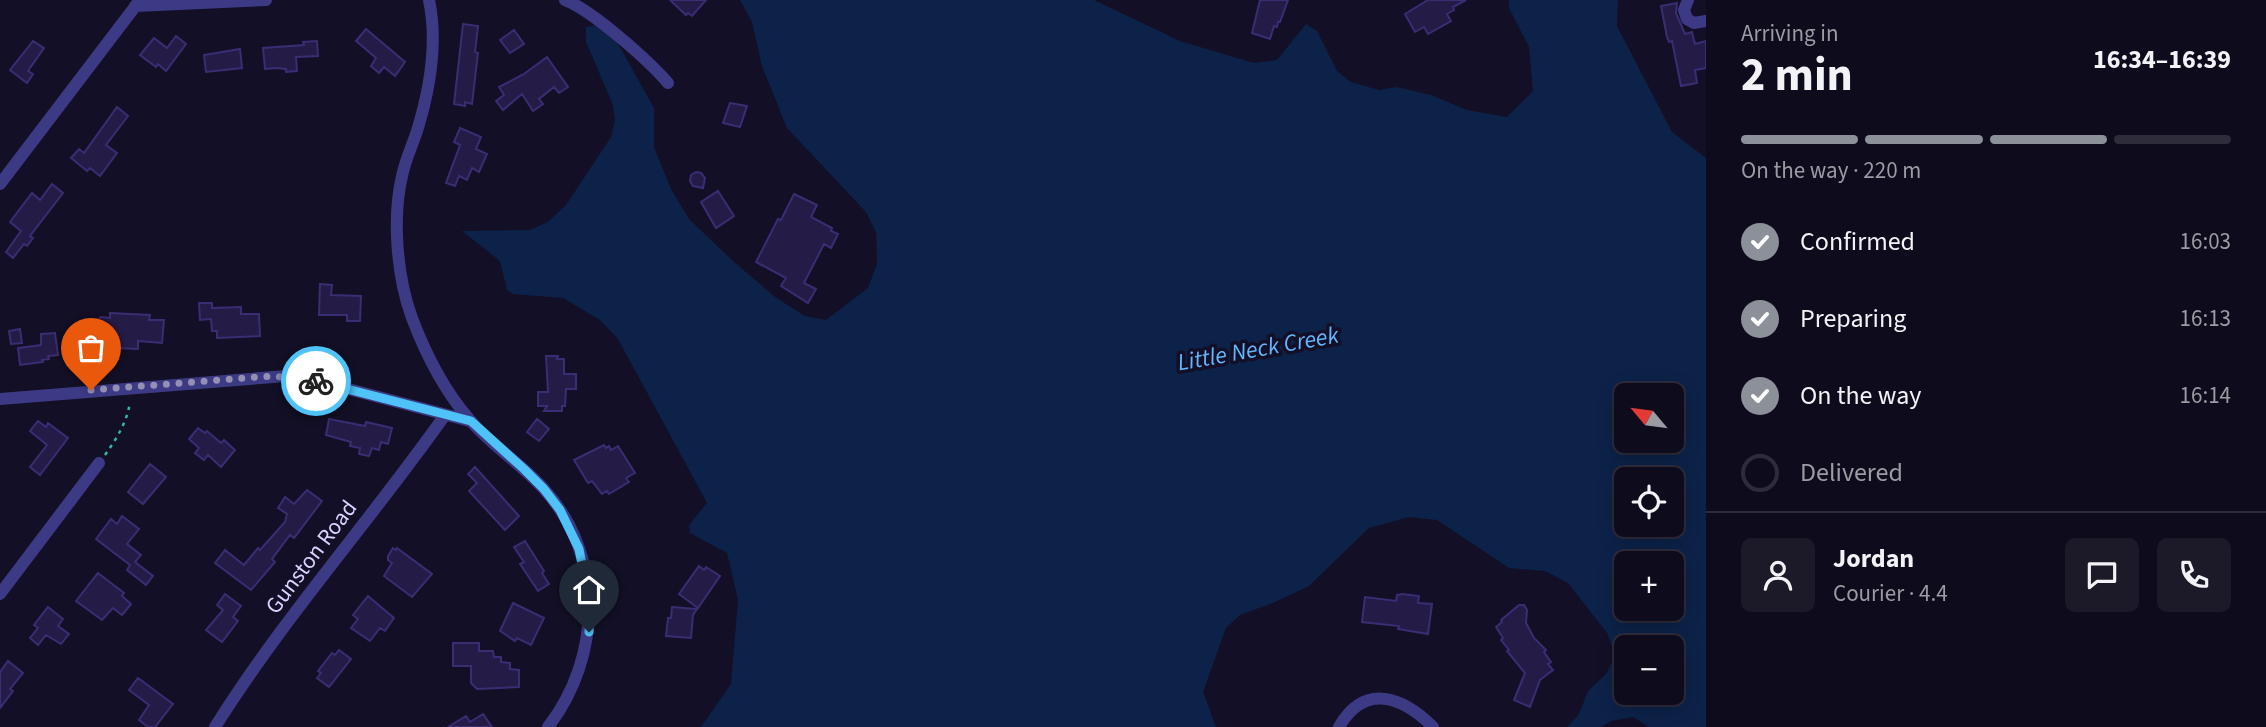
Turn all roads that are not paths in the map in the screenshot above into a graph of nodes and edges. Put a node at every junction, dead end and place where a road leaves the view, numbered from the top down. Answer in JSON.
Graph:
{"nodes":[{"id":1,"x":266,"y":0,"type":"edge"},
{"id":2,"x":429,"y":0,"type":"edge"},
{"id":3,"x":565,"y":0,"type":"edge"},
{"id":4,"x":1688,"y":0,"type":"edge"},
{"id":5,"x":138,"y":3,"type":"edge"},
{"id":6,"x":1706,"y":21,"type":"edge"},
{"id":7,"x":668,"y":83,"type":"dead end"},
{"id":8,"x":0,"y":184,"type":"edge"},
{"id":9,"x":0,"y":399,"type":"edge"},
{"id":10,"x":445,"y":415,"type":"junction"},
{"id":11,"x":471,"y":421,"type":"junction"},
{"id":12,"x":99,"y":463,"type":"road end"},
{"id":13,"x":0,"y":594,"type":"edge"},
{"id":14,"x":215,"y":727,"type":"edge"},
{"id":15,"x":548,"y":727,"type":"edge"},
{"id":16,"x":1339,"y":727,"type":"edge"},
{"id":17,"x":1433,"y":727,"type":"edge"}],
"edges":[{"from":1,"to":5,"type":"street"},
{"from":2,"to":11,"type":"street"},
{"from":3,"to":7,"type":"street"},
{"from":4,"to":6,"type":"street"},
{"from":5,"to":8,"type":"street"},
{"from":9,"to":10,"type":"street"},
{"from":10,"to":11,"type":"street"},
{"from":10,"to":14,"type":"street","name":"Gunston Road"},
{"from":11,"to":15,"type":"street"},
{"from":12,"to":13,"type":"street"},
{"from":16,"to":17,"type":"street"}]}
